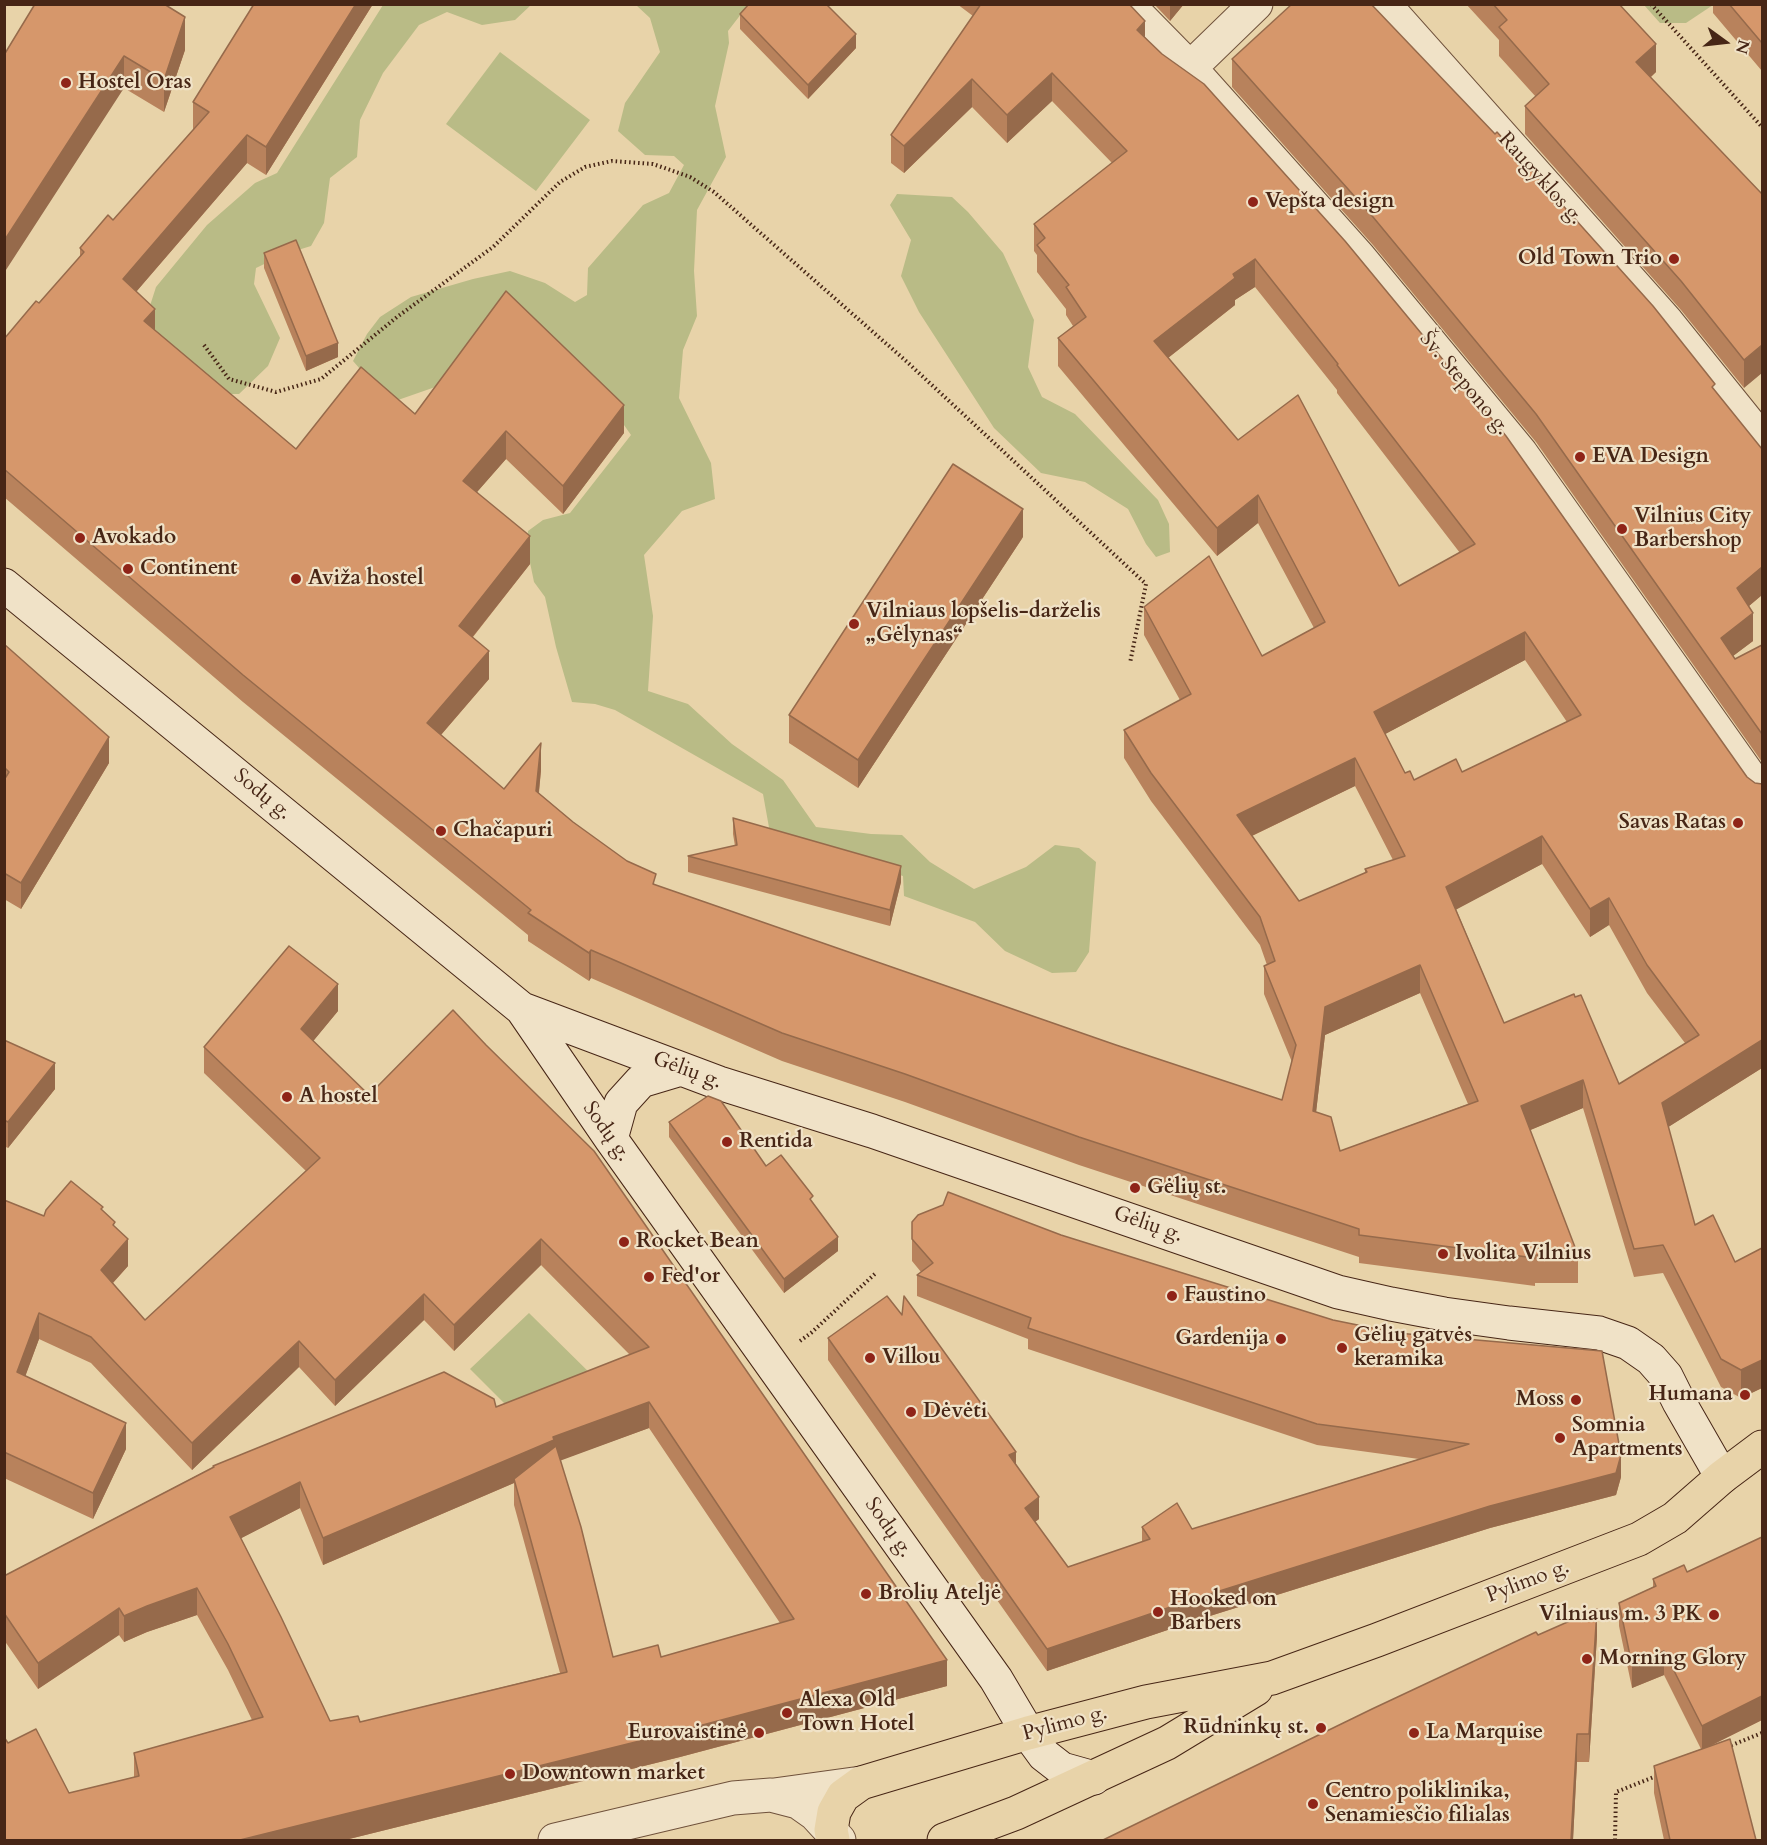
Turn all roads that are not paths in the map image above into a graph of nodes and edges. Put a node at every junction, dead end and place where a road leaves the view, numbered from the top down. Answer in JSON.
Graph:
{"nodes":[{"id":1,"x":1127,"y":4,"type":"edge"},
{"id":2,"x":1256,"y":4,"type":"edge"},
{"id":3,"x":1384,"y":4,"type":"edge"},
{"id":4,"x":1190,"y":68,"type":"junction"},
{"id":5,"x":1762,"y":440,"type":"edge"},
{"id":6,"x":4,"y":585,"type":"edge"},
{"id":7,"x":1762,"y":794,"type":"edge"},
{"id":8,"x":522,"y":1009,"type":"junction"},
{"id":9,"x":681,"y":1069,"type":"junction"},
{"id":10,"x":611,"y":1139,"type":"junction"},
{"id":11,"x":1762,"y":1447,"type":"edge"},
{"id":12,"x":1722,"y":1477,"type":"junction"},
{"id":13,"x":1272,"y":1678,"type":"junction"},
{"id":14,"x":1028,"y":1733,"type":"junction"},
{"id":15,"x":1095,"y":1778,"type":"junction"},
{"id":16,"x":861,"y":1784,"type":"junction"},
{"id":17,"x":771,"y":1795,"type":"junction"},
{"id":18,"x":835,"y":1837,"type":"edge"},
{"id":19,"x":555,"y":1840,"type":"edge"},
{"id":20,"x":944,"y":1840,"type":"edge"}],
"edges":[{"from":1,"to":4,"type":"main road","name":"Šv. Stepono g."},
{"from":2,"to":4,"type":"main road"},
{"from":3,"to":5,"type":"main road","name":"Raugyklos g."},
{"from":4,"to":7,"type":"main road","name":"Šv. Stepono g."},
{"from":6,"to":8,"type":"main road","name":"Sodų g."},
{"from":8,"to":9,"type":"main road","name":"Gėlių g."},
{"from":8,"to":10,"type":"main road","name":"Sodų g."},
{"from":9,"to":10,"type":"main road"},
{"from":9,"to":12,"type":"main road","name":"Gėlių g."},
{"from":10,"to":14,"type":"main road","name":"Sodų g."},
{"from":11,"to":12,"type":"main road","name":"Pylimo g."},
{"from":12,"to":13,"type":"main road","name":"Pylimo g."},
{"from":13,"to":14,"type":"main road","name":"Pylimo g."},
{"from":13,"to":15,"type":"main road","name":"Pylimo g."},
{"from":14,"to":15,"type":"main road","name":"Sodų g."},
{"from":14,"to":16,"type":"main road","name":"Pylimo g."},
{"from":15,"to":20,"type":"main road","name":"Pylimo g."},
{"from":16,"to":17,"type":"main road","name":"Pylimo g."},
{"from":16,"to":18,"type":"main road","name":"Pylimo g."},
{"from":17,"to":18,"type":"main road","name":"Pylimo g."},
{"from":17,"to":19,"type":"main road","name":"Pylimo g."}]}
